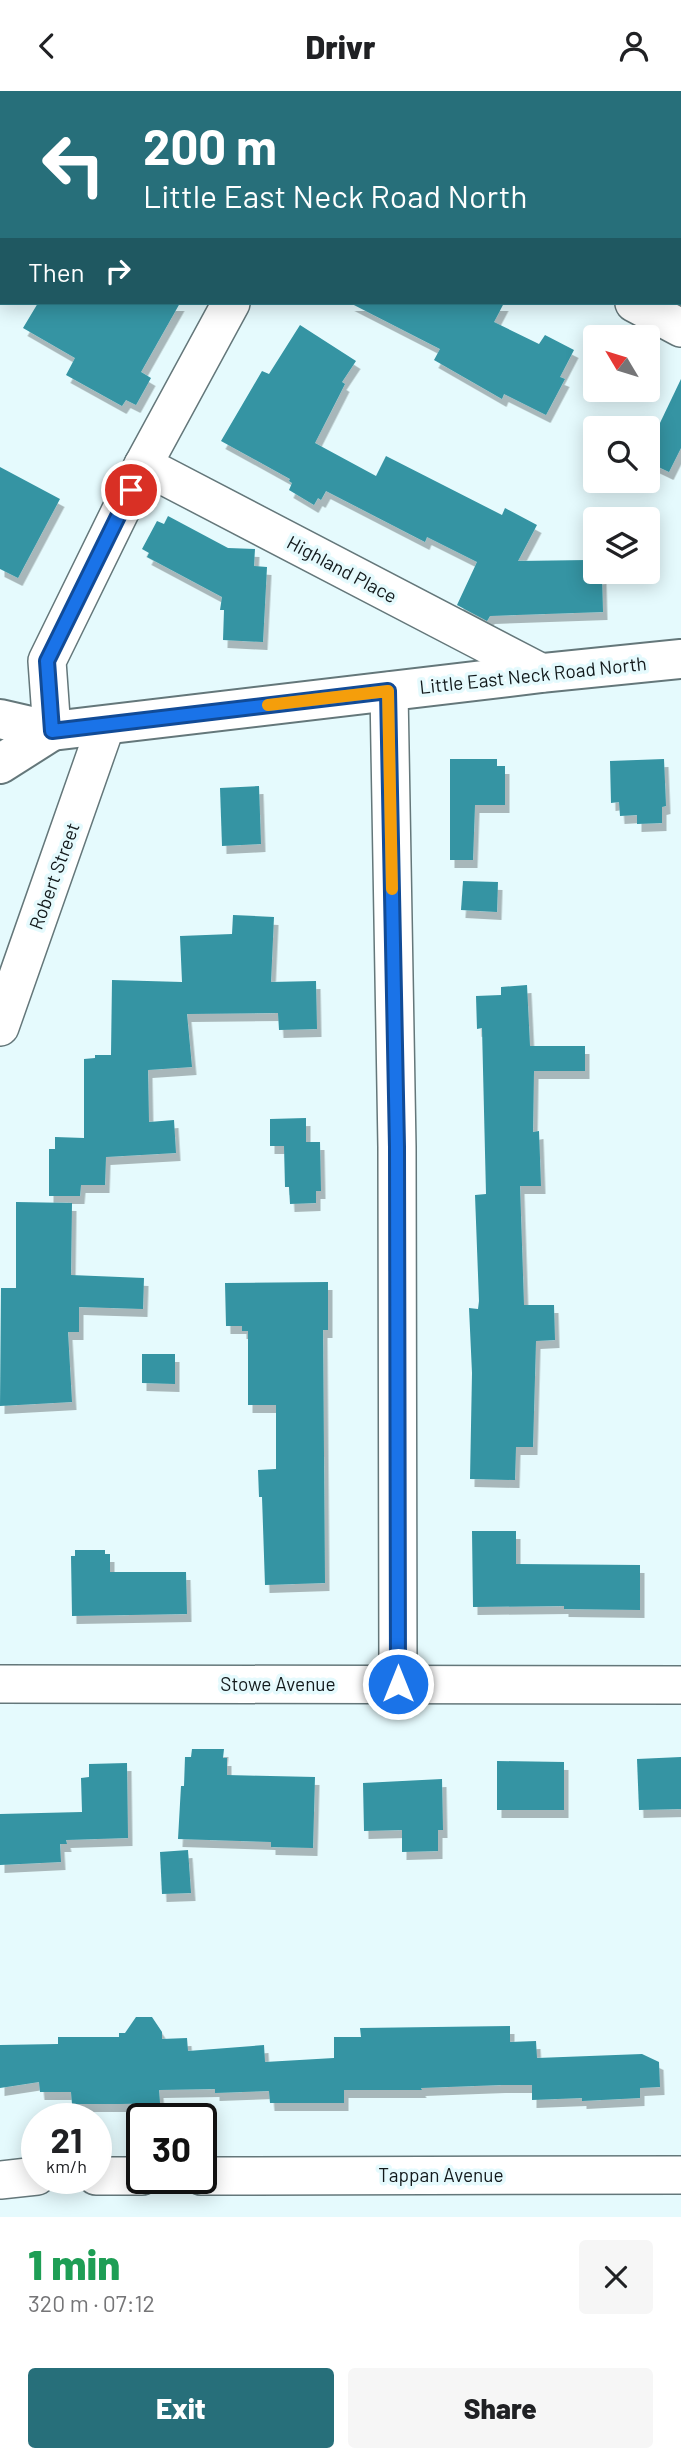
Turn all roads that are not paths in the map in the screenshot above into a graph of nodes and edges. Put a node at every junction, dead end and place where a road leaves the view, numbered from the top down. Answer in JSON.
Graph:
{"nodes":[{"id":1,"x":229,"y":305,"type":"edge"},
{"id":2,"x":638,"y":305,"type":"edge"},
{"id":3,"x":681,"y":328,"type":"edge"},
{"id":4,"x":143,"y":465,"type":"junction"},
{"id":5,"x":681,"y":659,"type":"edge"},
{"id":6,"x":542,"y":673,"type":"junction"},
{"id":7,"x":388,"y":691,"type":"junction"},
{"id":8,"x":0,"y":719,"type":"edge"},
{"id":9,"x":106,"y":725,"type":"junction"},
{"id":10,"x":52,"y":731,"type":"junction"},
{"id":11,"x":0,"y":764,"type":"edge"},
{"id":12,"x":0,"y":1027,"type":"edge"},
{"id":13,"x":0,"y":1684,"type":"edge"},
{"id":14,"x":398,"y":1684,"type":"junction"},
{"id":15,"x":681,"y":1685,"type":"edge"},
{"id":16,"x":681,"y":2175,"type":"edge"},
{"id":17,"x":217,"y":2176,"type":"edge"},
{"id":18,"x":21,"y":2178,"type":"edge"},
{"id":19,"x":0,"y":2180,"type":"edge"}],
"edges":[{"from":1,"to":4,"type":"street"},
{"from":2,"to":3,"type":"street"},
{"from":4,"to":6,"type":"street","name":"Highland Place"},
{"from":4,"to":10,"type":"street"},
{"from":5,"to":6,"type":"main road","name":"Little East Neck Road North"},
{"from":6,"to":7,"type":"main road","name":"Little East Neck Road North"},
{"from":7,"to":9,"type":"main road","name":"Little East Neck Road North"},
{"from":7,"to":14,"type":"street"},
{"from":8,"to":10,"type":"main road","name":"Little East Neck Road North"},
{"from":9,"to":10,"type":"main road","name":"Little East Neck Road North"},
{"from":9,"to":12,"type":"street","name":"Robert Street"},
{"from":10,"to":11,"type":"main road","name":"Little East Neck Road North"},
{"from":13,"to":14,"type":"street","name":"Stowe Avenue"},
{"from":14,"to":15,"type":"street","name":"Stowe Avenue"},
{"from":16,"to":17,"type":"street","name":"Tappan Avenue"},
{"from":18,"to":19,"type":"street"}]}
